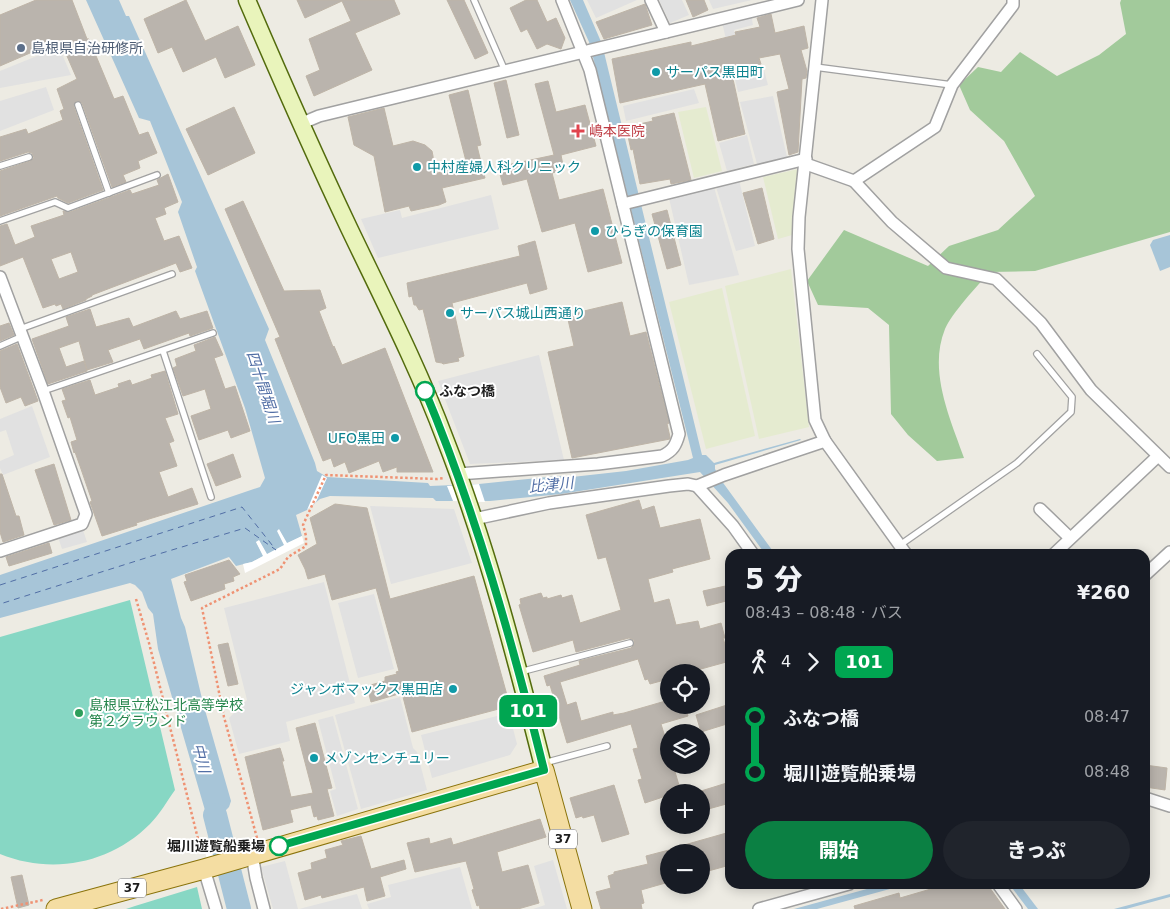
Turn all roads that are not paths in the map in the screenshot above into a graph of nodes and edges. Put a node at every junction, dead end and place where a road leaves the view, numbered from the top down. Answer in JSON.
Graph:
{"nodes":[{"id":1,"x":247,"y":0,"type":"edge"},
{"id":2,"x":474,"y":0,"type":"edge"},
{"id":3,"x":562,"y":0,"type":"edge"},
{"id":4,"x":651,"y":0,"type":"edge"},
{"id":5,"x":798,"y":0,"type":"edge"},
{"id":6,"x":822,"y":0,"type":"edge"},
{"id":7,"x":1013,"y":0,"type":"edge"},
{"id":8,"x":666,"y":32,"type":"junction"},
{"id":9,"x":587,"y":51,"type":"junction"},
{"id":10,"x":815,"y":67,"type":"junction"},
{"id":11,"x":505,"y":71,"type":"junction"},
{"id":12,"x":952,"y":85,"type":"junction"},
{"id":13,"x":78,"y":105,"type":"dead end"},
{"id":14,"x":300,"y":124,"type":"junction"},
{"id":15,"x":30,"y":156,"type":"dead end"},
{"id":16,"x":806,"y":161,"type":"junction"},
{"id":17,"x":0,"y":166,"type":"edge"},
{"id":18,"x":157,"y":175,"type":"dead end"},
{"id":19,"x":854,"y":181,"type":"junction"},
{"id":20,"x":108,"y":193,"type":"junction"},
{"id":21,"x":625,"y":204,"type":"junction"},
{"id":22,"x":0,"y":221,"type":"edge"},
{"id":23,"x":172,"y":274,"type":"dead end"},
{"id":24,"x":0,"y":278,"type":"edge"},
{"id":25,"x":21,"y":333,"type":"junction"},
{"id":26,"x":213,"y":334,"type":"dead end"},
{"id":27,"x":0,"y":346,"type":"edge"},
{"id":28,"x":163,"y":351,"type":"junction"},
{"id":29,"x":1037,"y":354,"type":"dead end"},
{"id":30,"x":44,"y":391,"type":"junction"},
{"id":31,"x":825,"y":441,"type":"junction"},
{"id":32,"x":1158,"y":456,"type":"junction"},
{"id":33,"x":1170,"y":467,"type":"edge"},
{"id":34,"x":460,"y":478,"type":"junction"},
{"id":35,"x":701,"y":484,"type":"junction"},
{"id":36,"x":211,"y":497,"type":"dead end"},
{"id":37,"x":1040,"y":508,"type":"dead end"},
{"id":38,"x":471,"y":512,"type":"junction"},
{"id":39,"x":1070,"y":538,"type":"junction"},
{"id":40,"x":750,"y":549,"type":"edge"},
{"id":41,"x":903,"y":549,"type":"edge"},
{"id":42,"x":1059,"y":549,"type":"edge"},
{"id":43,"x":0,"y":551,"type":"edge"},
{"id":44,"x":1170,"y":552,"type":"edge"},
{"id":45,"x":1150,"y":570,"type":"edge"},
{"id":46,"x":630,"y":643,"type":"dead end"},
{"id":47,"x":518,"y":673,"type":"junction"},
{"id":48,"x":607,"y":746,"type":"dead end"},
{"id":49,"x":543,"y":766,"type":"junction"},
{"id":50,"x":1150,"y":800,"type":"edge"},
{"id":51,"x":1170,"y":806,"type":"edge"},
{"id":52,"x":254,"y":853,"type":"junction"},
{"id":53,"x":206,"y":868,"type":"junction"},
{"id":54,"x":831,"y":889,"type":"edge"},
{"id":55,"x":1002,"y":889,"type":"edge"},
{"id":56,"x":56,"y":909,"type":"edge"},
{"id":57,"x":216,"y":909,"type":"edge"},
{"id":58,"x":264,"y":909,"type":"edge"},
{"id":59,"x":582,"y":909,"type":"edge"},
{"id":60,"x":759,"y":909,"type":"edge"},
{"id":61,"x":1016,"y":909,"type":"edge"}],
"edges":[{"from":1,"to":14,"type":"street"},
{"from":2,"to":11,"type":"lane"},
{"from":3,"to":9,"type":"street"},
{"from":4,"to":8,"type":"street"},
{"from":5,"to":8,"type":"street"},
{"from":6,"to":10,"type":"street"},
{"from":7,"to":12,"type":"street"},
{"from":8,"to":9,"type":"street"},
{"from":9,"to":11,"type":"street"},
{"from":9,"to":21,"type":"street"},
{"from":10,"to":12,"type":"lane"},
{"from":10,"to":16,"type":"street"},
{"from":11,"to":14,"type":"street"},
{"from":12,"to":19,"type":"street"},
{"from":13,"to":20,"type":"lane"},
{"from":14,"to":34,"type":"street"},
{"from":15,"to":17,"type":"lane"},
{"from":16,"to":19,"type":"street"},
{"from":16,"to":21,"type":"street"},
{"from":16,"to":31,"type":"street"},
{"from":18,"to":20,"type":"lane"},
{"from":19,"to":32,"type":"street"},
{"from":20,"to":22,"type":"lane"},
{"from":21,"to":34,"type":"street"},
{"from":23,"to":25,"type":"lane"},
{"from":24,"to":25,"type":"street"},
{"from":25,"to":27,"type":"lane"},
{"from":25,"to":30,"type":"street"},
{"from":26,"to":28,"type":"lane"},
{"from":28,"to":30,"type":"lane"},
{"from":28,"to":36,"type":"lane"},
{"from":29,"to":41,"type":"lane"},
{"from":30,"to":43,"type":"street"},
{"from":31,"to":35,"type":"street"},
{"from":31,"to":41,"type":"street"},
{"from":32,"to":33,"type":"street"},
{"from":32,"to":39,"type":"street"},
{"from":34,"to":38,"type":"street"},
{"from":35,"to":38,"type":"street"},
{"from":35,"to":40,"type":"street"},
{"from":37,"to":39,"type":"street"},
{"from":38,"to":47,"type":"street"},
{"from":39,"to":42,"type":"street"},
{"from":44,"to":45,"type":"street"},
{"from":46,"to":47,"type":"lane"},
{"from":47,"to":49,"type":"street"},
{"from":48,"to":49,"type":"lane"},
{"from":49,"to":52,"type":"main road","number":"37"},
{"from":49,"to":59,"type":"main road","number":"37"},
{"from":50,"to":51,"type":"street"},
{"from":52,"to":53,"type":"main road","number":"37"},
{"from":52,"to":58,"type":"street"},
{"from":53,"to":56,"type":"main road","number":"37"},
{"from":53,"to":57,"type":"street"},
{"from":54,"to":60,"type":"street"},
{"from":55,"to":61,"type":"street"}]}
